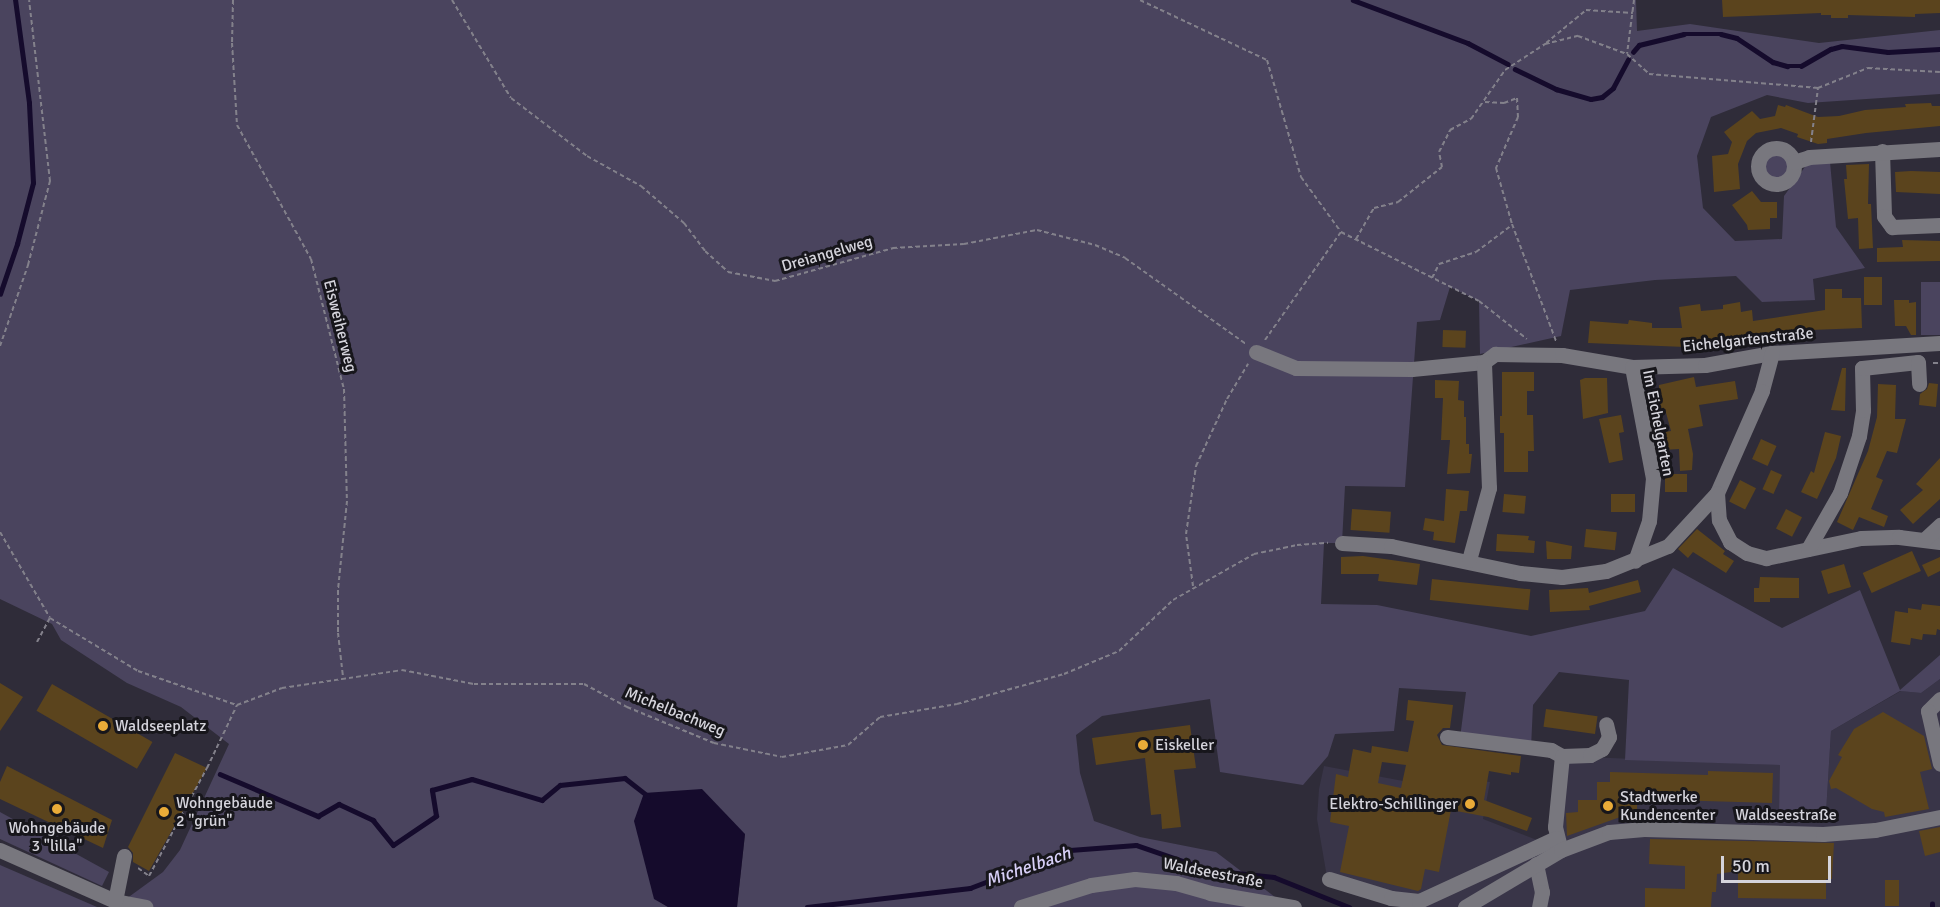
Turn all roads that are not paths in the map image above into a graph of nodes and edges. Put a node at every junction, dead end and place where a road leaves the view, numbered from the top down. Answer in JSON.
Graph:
{"nodes":[{"id":1,"x":1940,"y":149,"type":"edge"},
{"id":2,"x":1882,"y":152,"type":"junction"},
{"id":3,"x":1794,"y":162,"type":"dead end"},
{"id":4,"x":1940,"y":225,"type":"edge"},
{"id":5,"x":1940,"y":343,"type":"edge"},
{"id":6,"x":1256,"y":352,"type":"road end"},
{"id":7,"x":1772,"y":353,"type":"junction"},
{"id":8,"x":1484,"y":362,"type":"junction"},
{"id":9,"x":1632,"y":367,"type":"junction"},
{"id":10,"x":1918,"y":384,"type":"dead end"},
{"id":11,"x":1717,"y":493,"type":"junction"},
{"id":12,"x":1940,"y":525,"type":"edge"},
{"id":13,"x":1933,"y":540,"type":"edge"},
{"id":14,"x":1342,"y":543,"type":"road end"},
{"id":15,"x":1808,"y":549,"type":"junction"},
{"id":16,"x":1469,"y":560,"type":"junction"},
{"id":17,"x":1635,"y":561,"type":"junction"},
{"id":18,"x":1940,"y":699,"type":"edge"},
{"id":19,"x":1606,"y":724,"type":"dead end"},
{"id":20,"x":1447,"y":737,"type":"dead end"},
{"id":21,"x":1563,"y":756,"type":"junction"},
{"id":22,"x":1940,"y":764,"type":"edge"},
{"id":23,"x":1940,"y":817,"type":"edge"},
{"id":24,"x":1559,"y":844,"type":"junction"},
{"id":25,"x":0,"y":850,"type":"edge"},
{"id":26,"x":124,"y":856,"type":"road end"},
{"id":27,"x":1536,"y":864,"type":"junction"},
{"id":28,"x":1329,"y":879,"type":"dead end"},
{"id":29,"x":115,"y":901,"type":"junction"},
{"id":30,"x":145,"y":907,"type":"edge"},
{"id":31,"x":1021,"y":907,"type":"edge"},
{"id":32,"x":1294,"y":907,"type":"edge"},
{"id":33,"x":1465,"y":907,"type":"edge"},
{"id":34,"x":1539,"y":907,"type":"edge"}],
"edges":[{"from":1,"to":2,"type":"street"},
{"from":2,"to":3,"type":"street"},
{"from":2,"to":4,"type":"street"},
{"from":5,"to":7,"type":"street","name":"Eichelgartenstraße"},
{"from":6,"to":8,"type":"street","name":"Im Eichelgarten"},
{"from":7,"to":9,"type":"street","name":"Eichelgartenstraße"},
{"from":7,"to":11,"type":"street"},
{"from":8,"to":9,"type":"street","name":"Im Eichelgarten"},
{"from":8,"to":16,"type":"street"},
{"from":9,"to":17,"type":"street","name":"Im Eichelgarten"},
{"from":10,"to":15,"type":"street"},
{"from":11,"to":15,"type":"street"},
{"from":11,"to":17,"type":"street"},
{"from":12,"to":13,"type":"street"},
{"from":13,"to":15,"type":"street"},
{"from":14,"to":16,"type":"street"},
{"from":16,"to":17,"type":"street"},
{"from":18,"to":22,"type":"street"},
{"from":19,"to":21,"type":"street"},
{"from":20,"to":21,"type":"street"},
{"from":21,"to":24,"type":"street"},
{"from":23,"to":24,"type":"street","name":"Waldseestraße"},
{"from":24,"to":27,"type":"street","name":"Waldseestraße"},
{"from":24,"to":28,"type":"street"},
{"from":25,"to":29,"type":"street"},
{"from":26,"to":29,"type":"street"},
{"from":27,"to":33,"type":"street","name":"Waldseestraße"},
{"from":27,"to":34,"type":"street"},
{"from":29,"to":30,"type":"street"},
{"from":31,"to":32,"type":"street","name":"Waldseestraße"}]}
